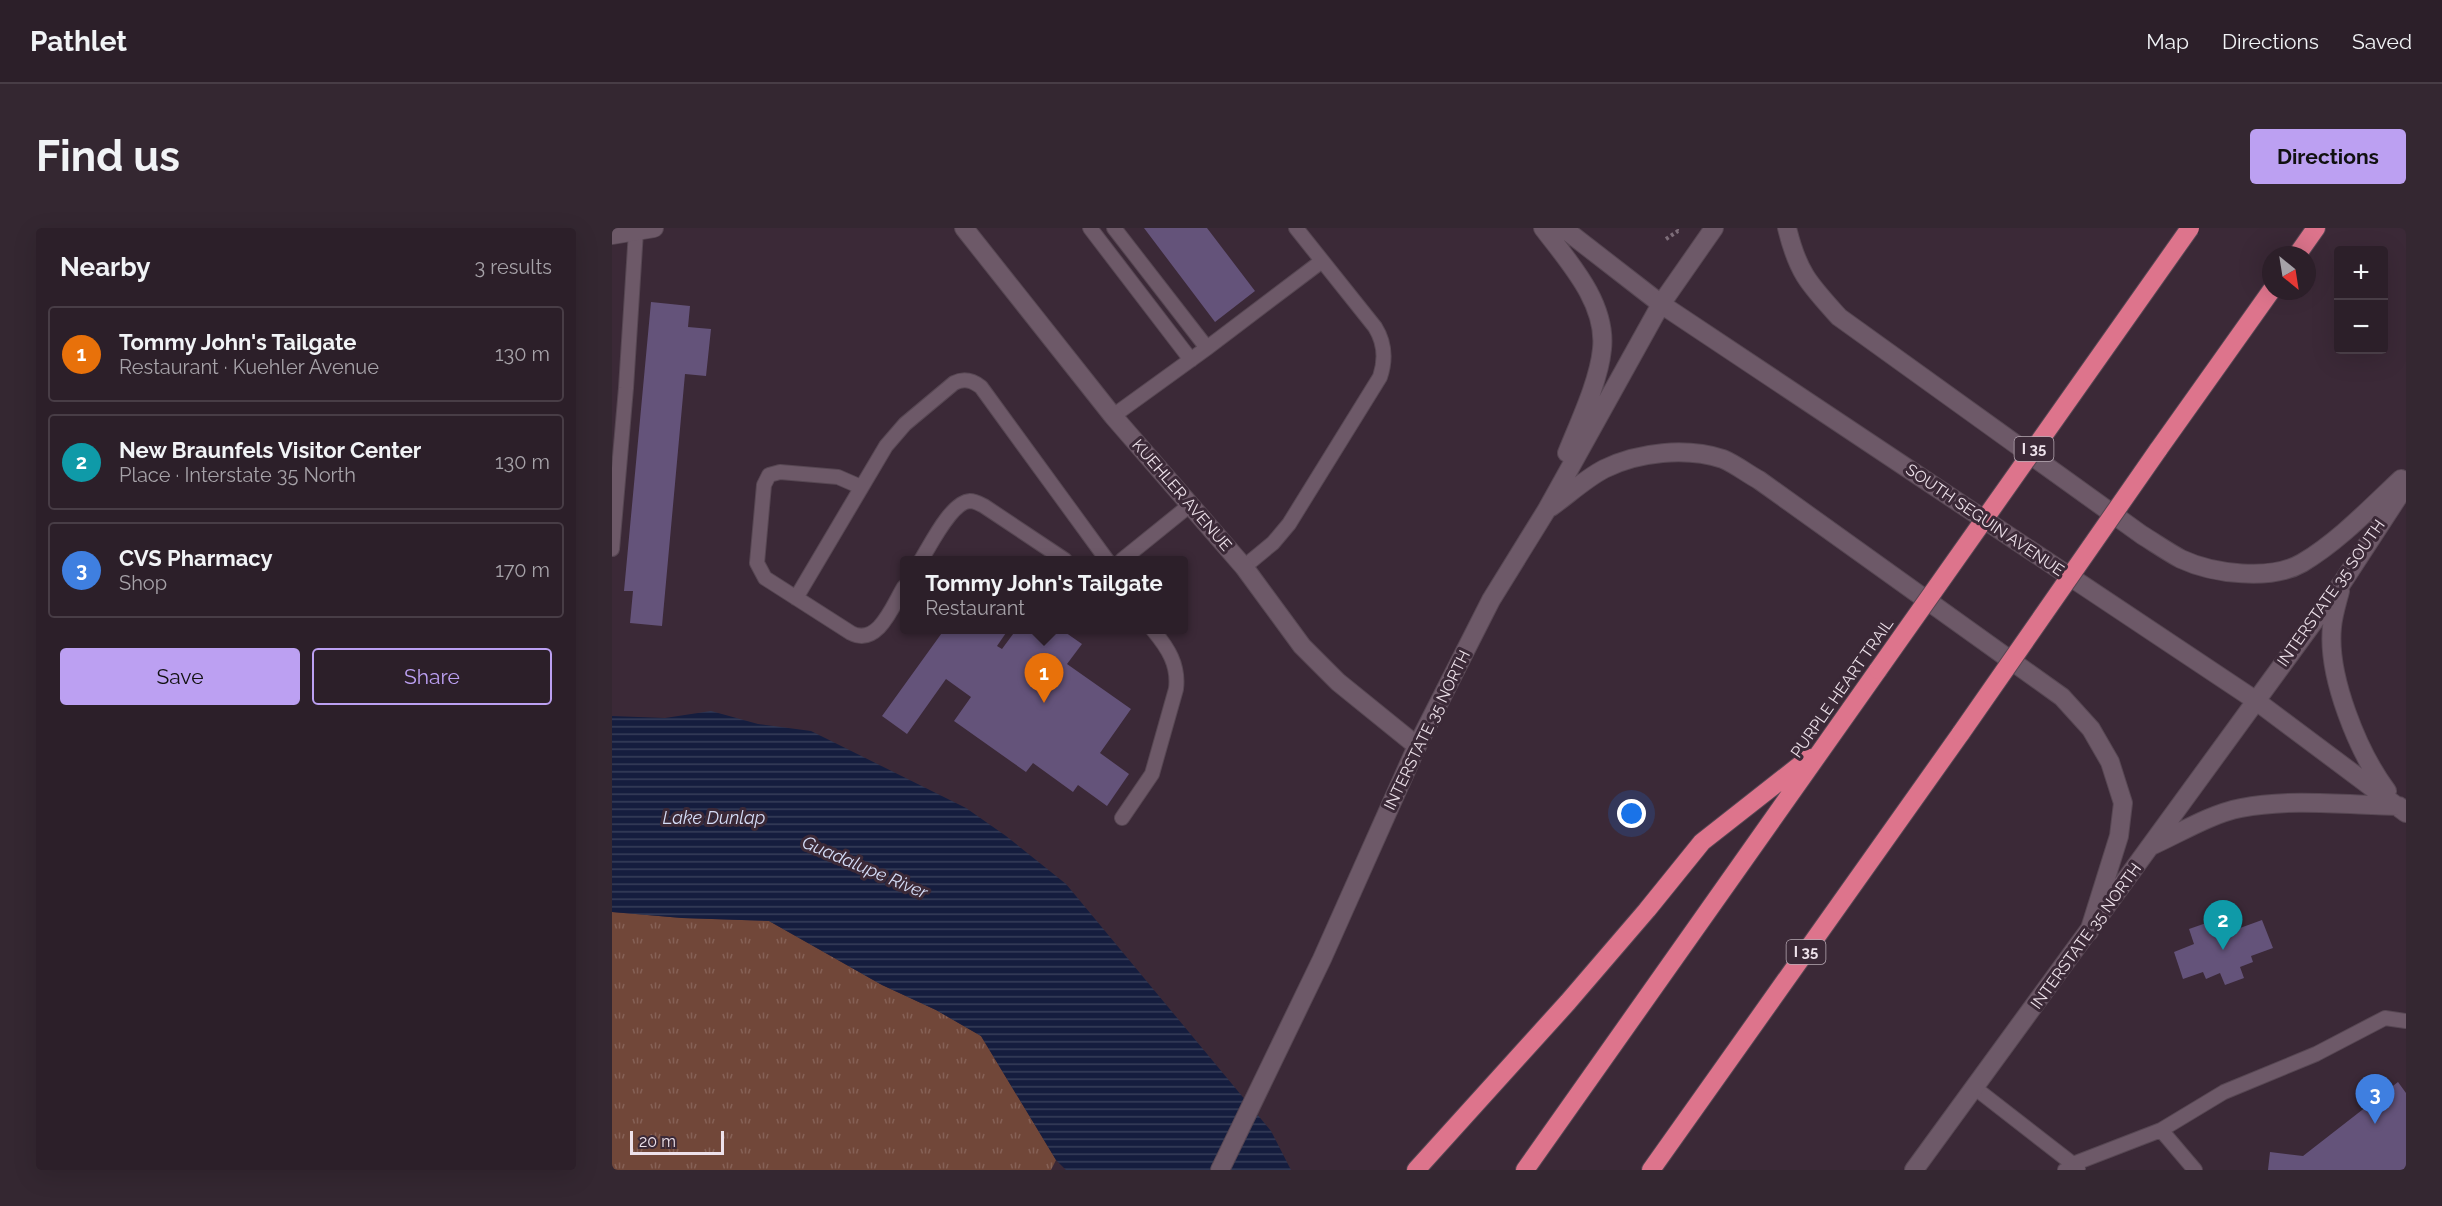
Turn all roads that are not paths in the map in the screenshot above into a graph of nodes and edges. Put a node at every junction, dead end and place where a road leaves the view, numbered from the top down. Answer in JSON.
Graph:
{"nodes":[{"id":1,"x":654,"y":228,"type":"edge"},
{"id":2,"x":1090,"y":228,"type":"edge"},
{"id":3,"x":1114,"y":228,"type":"edge"},
{"id":4,"x":1296,"y":228,"type":"edge"},
{"id":5,"x":1543,"y":228,"type":"edge"},
{"id":6,"x":1563,"y":228,"type":"edge"},
{"id":7,"x":1714,"y":228,"type":"edge"},
{"id":8,"x":1787,"y":228,"type":"edge"},
{"id":9,"x":2190,"y":228,"type":"edge"},
{"id":10,"x":2316,"y":228,"type":"edge"},
{"id":11,"x":970,"y":230,"type":"edge"},
{"id":12,"x":636,"y":231,"type":"junction"},
{"id":13,"x":612,"y":235,"type":"edge"},
{"id":14,"x":2303,"y":246,"type":"edge"},
{"id":15,"x":1322,"y":261,"type":"junction"},
{"id":16,"x":2265,"y":300,"type":"edge"},
{"id":17,"x":1661,"y":304,"type":"junction"},
{"id":18,"x":1207,"y":348,"type":"junction"},
{"id":19,"x":1191,"y":360,"type":"junction"},
{"id":20,"x":1113,"y":416,"type":"junction"},
{"id":21,"x":2406,"y":475,"type":"edge"},
{"id":22,"x":2406,"y":485,"type":"edge"},
{"id":23,"x":861,"y":487,"type":"junction"},
{"id":24,"x":1190,"y":505,"type":"junction"},
{"id":25,"x":1546,"y":511,"type":"junction"},
{"id":26,"x":612,"y":549,"type":"edge"},
{"id":27,"x":924,"y":556,"type":"edge"},
{"id":28,"x":1058,"y":556,"type":"edge"},
{"id":29,"x":1103,"y":556,"type":"edge"},
{"id":30,"x":1128,"y":556,"type":"edge"},
{"id":31,"x":1244,"y":567,"type":"junction"},
{"id":32,"x":2342,"y":582,"type":"junction"},
{"id":33,"x":900,"y":593,"type":"edge"},
{"id":34,"x":796,"y":598,"type":"junction"},
{"id":35,"x":1156,"y":634,"type":"edge"},
{"id":36,"x":2255,"y":700,"type":"junction"},
{"id":37,"x":1826,"y":745,"type":"junction"},
{"id":38,"x":1417,"y":746,"type":"junction"},
{"id":39,"x":2402,"y":809,"type":"edge"},
{"id":40,"x":1122,"y":818,"type":"dead end"},
{"id":41,"x":2150,"y":847,"type":"junction"},
{"id":42,"x":2089,"y":932,"type":"junction"},
{"id":43,"x":2406,"y":1021,"type":"edge"},
{"id":44,"x":1976,"y":1088,"type":"junction"},
{"id":45,"x":2161,"y":1130,"type":"junction"},
{"id":46,"x":1528,"y":1165,"type":"edge"},
{"id":47,"x":2072,"y":1168,"type":"edge"},
{"id":48,"x":1220,"y":1170,"type":"edge"},
{"id":49,"x":1416,"y":1170,"type":"edge"},
{"id":50,"x":1651,"y":1170,"type":"edge"},
{"id":51,"x":1914,"y":1170,"type":"edge"},
{"id":52,"x":2195,"y":1170,"type":"edge"}],
"edges":[{"from":1,"to":12,"type":"main road"},
{"from":2,"to":19,"type":"lane"},
{"from":3,"to":18,"type":"lane"},
{"from":4,"to":15,"type":"lane"},
{"from":5,"to":25,"type":"main road"},
{"from":6,"to":17,"type":"main road","name":"SOUTH SEGUIN AVENUE"},
{"from":7,"to":17,"type":"main road"},
{"from":8,"to":21,"type":"main road"},
{"from":9,"to":37,"type":"highway","name":"PURPLE HEART TRAIL","number":"I 35","bridge":true},
{"from":10,"to":14,"type":"highway"},
{"from":11,"to":20,"type":"main road","name":"KUEHLER AVENUE"},
{"from":12,"to":13,"type":"main road"},
{"from":12,"to":26,"type":"lane"},
{"from":15,"to":18,"type":"lane"},
{"from":15,"to":31,"type":"lane"},
{"from":16,"to":50,"type":"highway","number":"I 35","bridge":true},
{"from":17,"to":25,"type":"main road","name":"INTERSTATE 35 NORTH"},
{"from":17,"to":36,"type":"main road","name":"SOUTH SEGUIN AVENUE"},
{"from":18,"to":19,"type":"lane"},
{"from":19,"to":20,"type":"lane"},
{"from":20,"to":24,"type":"main road","name":"KUEHLER AVENUE"},
{"from":22,"to":32,"type":"main road","name":"INTERSTATE 35 SOUTH"},
{"from":23,"to":29,"type":"lane"},
{"from":23,"to":34,"type":"lane"},
{"from":23,"to":34,"type":"lane"},
{"from":24,"to":30,"type":"lane"},
{"from":24,"to":31,"type":"main road","name":"KUEHLER AVENUE"},
{"from":25,"to":38,"type":"main road","name":"INTERSTATE 35 NORTH"},
{"from":25,"to":42,"type":"main road"},
{"from":27,"to":28,"type":"lane"},
{"from":31,"to":38,"type":"main road","name":"KUEHLER AVENUE"},
{"from":32,"to":36,"type":"main road","name":"INTERSTATE 35 SOUTH"},
{"from":32,"to":39,"type":"main road"},
{"from":33,"to":34,"type":"lane"},
{"from":35,"to":40,"type":"lane"},
{"from":36,"to":39,"type":"main road","name":"SOUTH SEGUIN AVENUE"},
{"from":36,"to":41,"type":"main road","name":"INTERSTATE 35 NORTH"},
{"from":37,"to":46,"type":"highway","name":"PURPLE HEART TRAIL","number":"I 35"},
{"from":37,"to":49,"type":"highway"},
{"from":38,"to":48,"type":"main road","name":"INTERSTATE 35 NORTH"},
{"from":39,"to":41,"type":"main road"},
{"from":41,"to":42,"type":"main road","name":"INTERSTATE 35 NORTH"},
{"from":42,"to":44,"type":"main road","name":"INTERSTATE 35 NORTH"},
{"from":43,"to":45,"type":"lane"},
{"from":44,"to":47,"type":"lane"},
{"from":44,"to":51,"type":"main road","name":"INTERSTATE 35 NORTH"},
{"from":45,"to":47,"type":"lane"},
{"from":45,"to":52,"type":"lane"}]}
